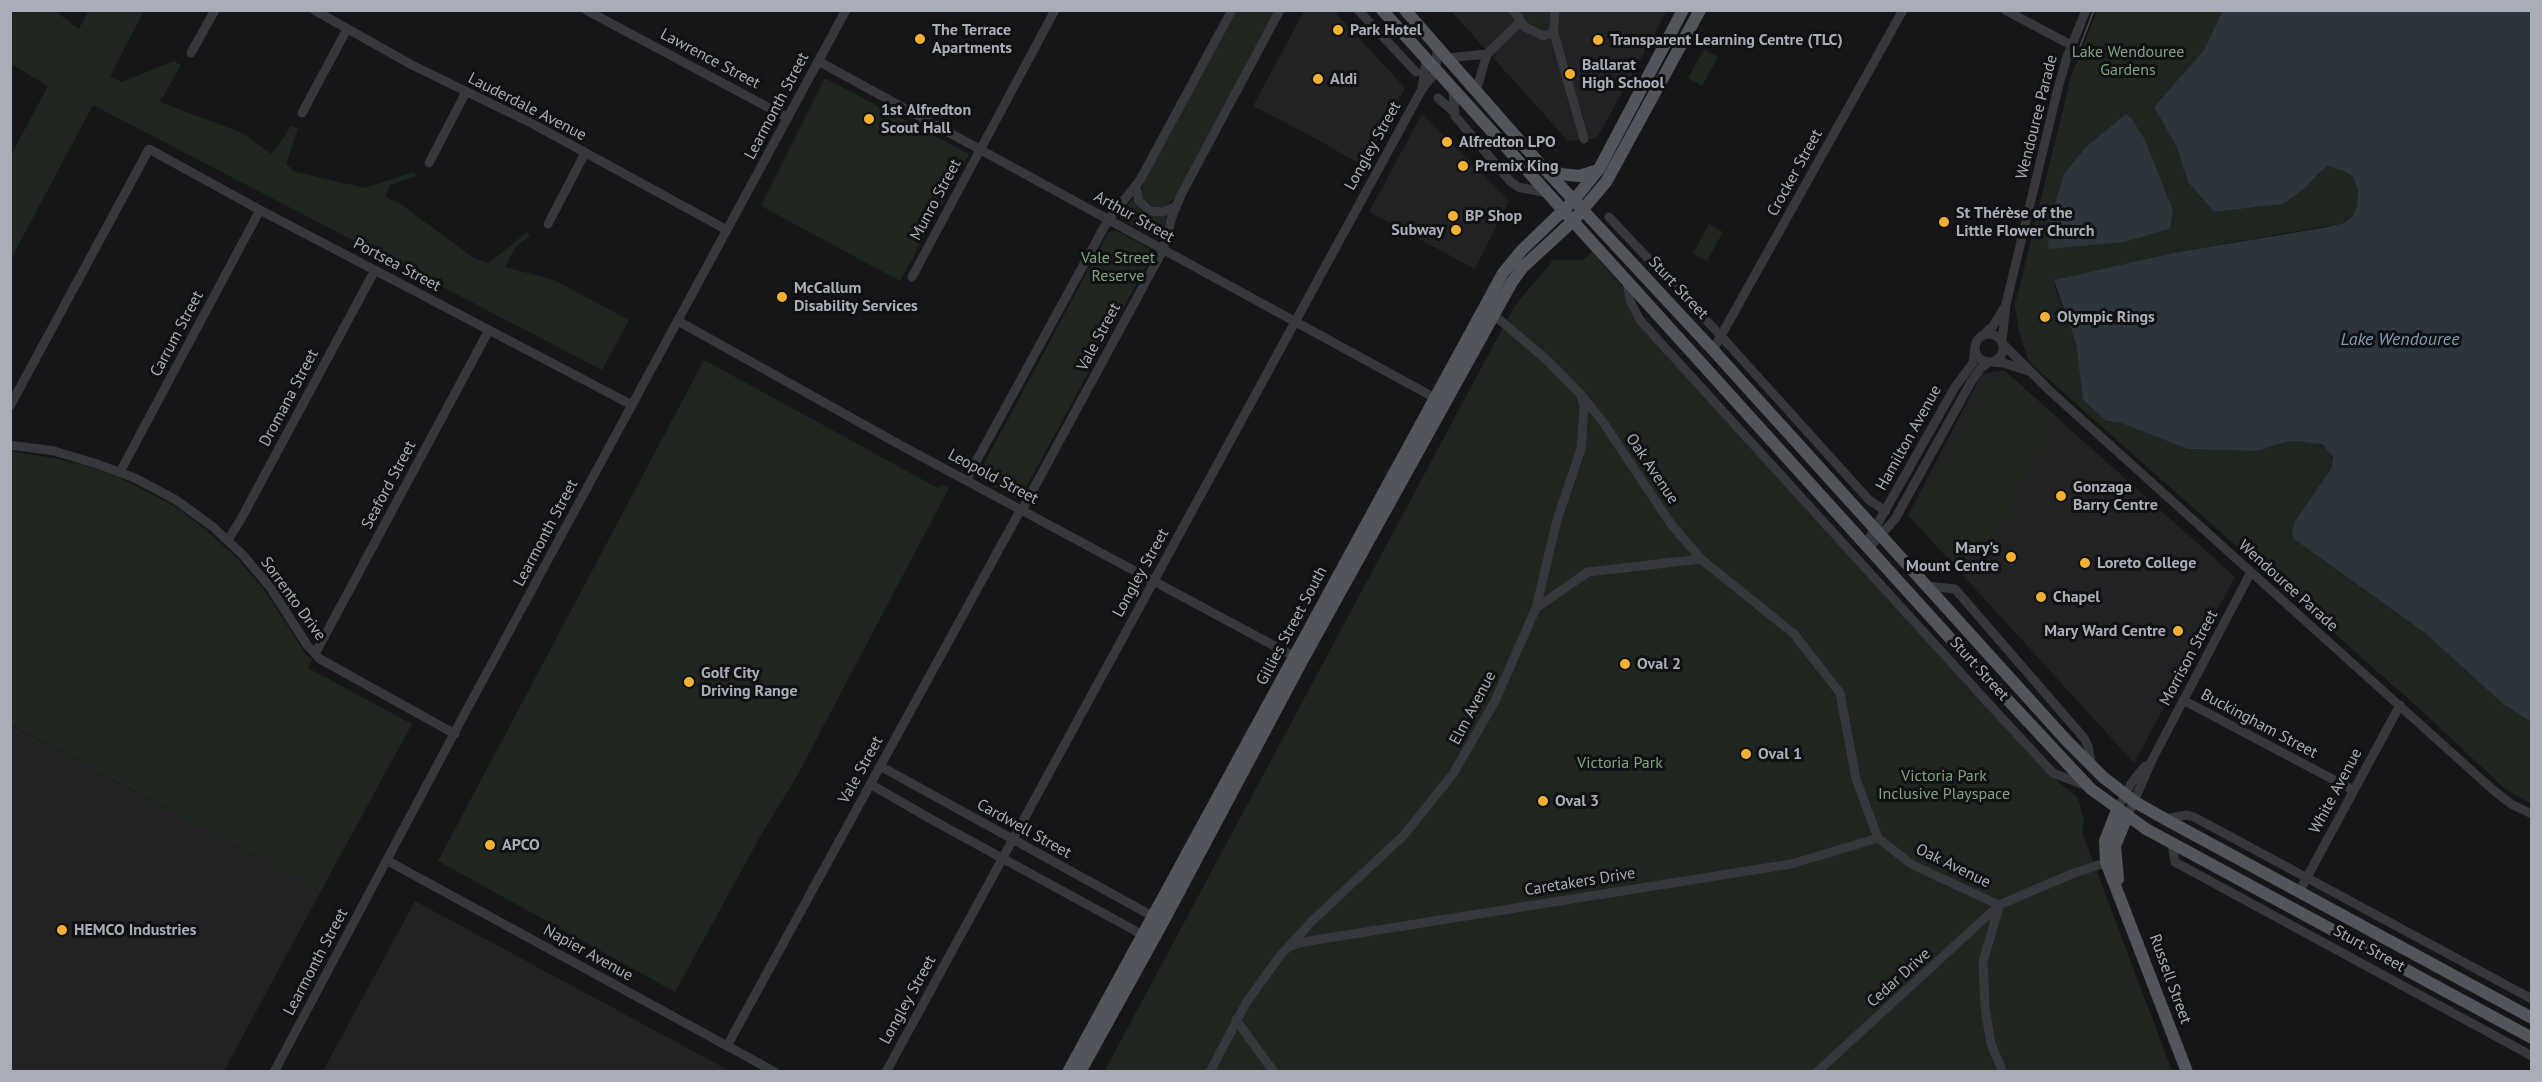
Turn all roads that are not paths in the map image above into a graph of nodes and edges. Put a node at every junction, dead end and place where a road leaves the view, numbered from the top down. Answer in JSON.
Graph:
{"nodes":[{"id":1,"x":215,"y":10,"type":"edge"},
{"id":2,"x":314,"y":10,"type":"edge"},
{"id":3,"x":586,"y":10,"type":"edge"},
{"id":4,"x":846,"y":10,"type":"edge"},
{"id":5,"x":1056,"y":10,"type":"edge"},
{"id":6,"x":1232,"y":10,"type":"edge"},
{"id":7,"x":1280,"y":10,"type":"edge"},
{"id":8,"x":1358,"y":10,"type":"edge"},
{"id":9,"x":1382,"y":10,"type":"edge"},
{"id":10,"x":1405,"y":10,"type":"edge"},
{"id":11,"x":1514,"y":10,"type":"edge"},
{"id":12,"x":1555,"y":10,"type":"edge"},
{"id":13,"x":1683,"y":10,"type":"edge"},
{"id":14,"x":1700,"y":10,"type":"edge"},
{"id":15,"x":1903,"y":10,"type":"edge"},
{"id":16,"x":2005,"y":10,"type":"edge"},
{"id":17,"x":2086,"y":10,"type":"edge"},
{"id":18,"x":1520,"y":22,"type":"junction"},
{"id":19,"x":347,"y":29,"type":"junction"},
{"id":20,"x":1553,"y":30,"type":"junction"},
{"id":21,"x":1390,"y":45,"type":"junction"},
{"id":22,"x":2071,"y":45,"type":"junction"},
{"id":23,"x":1437,"y":47,"type":"junction"},
{"id":24,"x":191,"y":53,"type":"dead end"},
{"id":25,"x":1487,"y":54,"type":"junction"},
{"id":26,"x":1422,"y":55,"type":"junction"},
{"id":27,"x":1447,"y":58,"type":"junction"},
{"id":28,"x":819,"y":61,"type":"junction"},
{"id":29,"x":1416,"y":72,"type":"dead end"},
{"id":30,"x":1436,"y":72,"type":"junction"},
{"id":31,"x":1422,"y":89,"type":"junction"},
{"id":32,"x":1454,"y":90,"type":"junction"},
{"id":33,"x":1476,"y":91,"type":"junction"},
{"id":34,"x":466,"y":92,"type":"junction"},
{"id":35,"x":1438,"y":98,"type":"dead end"},
{"id":36,"x":1454,"y":111,"type":"junction"},
{"id":37,"x":302,"y":113,"type":"dead end"},
{"id":38,"x":788,"y":118,"type":"junction"},
{"id":39,"x":1584,"y":139,"type":"dead end"},
{"id":40,"x":979,"y":149,"type":"junction"},
{"id":41,"x":585,"y":153,"type":"junction"},
{"id":42,"x":429,"y":163,"type":"dead end"},
{"id":43,"x":1541,"y":165,"type":"junction"},
{"id":44,"x":1599,"y":169,"type":"junction"},
{"id":45,"x":1136,"y":187,"type":"junction"},
{"id":46,"x":1547,"y":193,"type":"junction"},
{"id":47,"x":1578,"y":205,"type":"junction"},
{"id":48,"x":1175,"y":207,"type":"junction"},
{"id":49,"x":260,"y":210,"type":"junction"},
{"id":50,"x":1568,"y":216,"type":"junction"},
{"id":51,"x":1610,"y":217,"type":"dead end"},
{"id":52,"x":1108,"y":220,"type":"junction"},
{"id":53,"x":548,"y":224,"type":"dead end"},
{"id":54,"x":727,"y":230,"type":"junction"},
{"id":55,"x":1163,"y":250,"type":"junction"},
{"id":56,"x":375,"y":270,"type":"junction"},
{"id":57,"x":912,"y":277,"type":"dead end"},
{"id":58,"x":1627,"y":280,"type":"junction"},
{"id":59,"x":2006,"y":304,"type":"junction"},
{"id":60,"x":1494,"y":315,"type":"junction"},
{"id":61,"x":678,"y":321,"type":"junction"},
{"id":62,"x":1296,"y":322,"type":"junction"},
{"id":63,"x":489,"y":330,"type":"junction"},
{"id":64,"x":1984,"y":334,"type":"junction"},
{"id":65,"x":1721,"y":336,"type":"junction"},
{"id":66,"x":2003,"y":343,"type":"junction"},
{"id":67,"x":1975,"y":347,"type":"junction"},
{"id":68,"x":1713,"y":350,"type":"junction"},
{"id":69,"x":1990,"y":362,"type":"junction"},
{"id":70,"x":2030,"y":372,"type":"junction"},
{"id":71,"x":1581,"y":394,"type":"junction"},
{"id":72,"x":1440,"y":401,"type":"junction"},
{"id":73,"x":632,"y":405,"type":"junction"},
{"id":74,"x":10,"y":406,"type":"edge"},
{"id":75,"x":10,"y":445,"type":"edge"},
{"id":76,"x":120,"y":472,"type":"junction"},
{"id":77,"x":966,"y":480,"type":"junction"},
{"id":78,"x":1022,"y":509,"type":"junction"},
{"id":79,"x":1886,"y":510,"type":"junction"},
{"id":80,"x":1878,"y":532,"type":"junction"},
{"id":81,"x":228,"y":540,"type":"junction"},
{"id":82,"x":1867,"y":546,"type":"junction"},
{"id":83,"x":1701,"y":559,"type":"junction"},
{"id":84,"x":2252,"y":572,"type":"junction"},
{"id":85,"x":1154,"y":581,"type":"junction"},
{"id":86,"x":1927,"y":586,"type":"junction"},
{"id":87,"x":1536,"y":608,"type":"junction"},
{"id":88,"x":1948,"y":636,"type":"junction"},
{"id":89,"x":1936,"y":645,"type":"junction"},
{"id":90,"x":315,"y":654,"type":"junction"},
{"id":91,"x":1298,"y":659,"type":"junction"},
{"id":92,"x":2183,"y":700,"type":"junction"},
{"id":93,"x":2400,"y":705,"type":"junction"},
{"id":94,"x":455,"y":734,"type":"junction"},
{"id":95,"x":880,"y":766,"type":"junction"},
{"id":96,"x":2092,"y":767,"type":"junction"},
{"id":97,"x":870,"y":784,"type":"junction"},
{"id":98,"x":2091,"y":789,"type":"junction"},
{"id":99,"x":2353,"y":790,"type":"junction"},
{"id":100,"x":2130,"y":798,"type":"junction"},
{"id":101,"x":2122,"y":814,"type":"junction"},
{"id":102,"x":2532,"y":814,"type":"edge"},
{"id":103,"x":2165,"y":819,"type":"junction"},
{"id":104,"x":1878,"y":838,"type":"junction"},
{"id":105,"x":1012,"y":840,"type":"junction"},
{"id":106,"x":2172,"y":844,"type":"junction"},
{"id":107,"x":1002,"y":858,"type":"junction"},
{"id":108,"x":388,"y":861,"type":"junction"},
{"id":109,"x":2111,"y":861,"type":"junction"},
{"id":110,"x":2307,"y":877,"type":"junction"},
{"id":111,"x":2299,"y":892,"type":"junction"},
{"id":112,"x":1999,"y":904,"type":"junction"},
{"id":113,"x":1158,"y":920,"type":"junction"},
{"id":114,"x":1148,"y":938,"type":"junction"},
{"id":115,"x":1286,"y":949,"type":"junction"},
{"id":116,"x":2532,"y":999,"type":"edge"},
{"id":117,"x":2532,"y":1018,"type":"edge"},
{"id":118,"x":1236,"y":1020,"type":"junction"},
{"id":119,"x":2532,"y":1038,"type":"edge"},
{"id":120,"x":727,"y":1046,"type":"junction"},
{"id":121,"x":2532,"y":1056,"type":"edge"},
{"id":122,"x":274,"y":1071,"type":"edge"},
{"id":123,"x":775,"y":1071,"type":"edge"},
{"id":124,"x":886,"y":1071,"type":"edge"},
{"id":125,"x":1068,"y":1071,"type":"edge"},
{"id":126,"x":1080,"y":1071,"type":"edge"},
{"id":127,"x":1210,"y":1071,"type":"edge"},
{"id":128,"x":1274,"y":1071,"type":"edge"},
{"id":129,"x":1817,"y":1071,"type":"edge"},
{"id":130,"x":2003,"y":1071,"type":"edge"},
{"id":131,"x":2187,"y":1071,"type":"edge"}],
"edges":[{"from":1,"to":24,"type":"street"},
{"from":2,"to":19,"type":"street","name":"Lauderdale Avenue"},
{"from":3,"to":38,"type":"street","name":"Lawrence Street"},
{"from":4,"to":28,"type":"street","name":"Learmonth Street"},
{"from":5,"to":40,"type":"street","name":"Munro Street"},
{"from":6,"to":45,"type":"street"},
{"from":7,"to":48,"type":"street","name":"Vale Street"},
{"from":8,"to":21,"type":"street"},
{"from":9,"to":26,"type":"main road","name":"Sturt Street"},
{"from":10,"to":23,"type":"main road","name":"Sturt Street"},
{"from":11,"to":18,"type":"street"},
{"from":12,"to":20,"type":"street"},
{"from":13,"to":44,"type":"main road"},
{"from":14,"to":47,"type":"main road"},
{"from":15,"to":65,"type":"street","name":"Crocker Street"},
{"from":16,"to":22,"type":"street"},
{"from":17,"to":22,"type":"street","name":"Wendouree Parade"},
{"from":18,"to":20,"type":"street"},
{"from":18,"to":25,"type":"street"},
{"from":19,"to":34,"type":"street","name":"Lauderdale Avenue"},
{"from":19,"to":37,"type":"street"},
{"from":20,"to":39,"type":"street"},
{"from":21,"to":26,"type":"street"},
{"from":21,"to":29,"type":"street"},
{"from":22,"to":59,"type":"street","name":"Wendouree Parade"},
{"from":23,"to":27,"type":"main road","name":"Sturt Street"},
{"from":23,"to":30,"type":"street"},
{"from":25,"to":27,"type":"street"},
{"from":25,"to":33,"type":"street"},
{"from":26,"to":30,"type":"main road","name":"Sturt Street"},
{"from":26,"to":31,"type":"street","name":"Longley Street"},
{"from":27,"to":33,"type":"main road","name":"Sturt Street"},
{"from":28,"to":38,"type":"street","name":"Learmonth Street"},
{"from":28,"to":40,"type":"street","name":"Arthur Street"},
{"from":30,"to":31,"type":"street","name":"Longley Street"},
{"from":30,"to":32,"type":"main road","name":"Sturt Street"},
{"from":31,"to":62,"type":"street","name":"Longley Street"},
{"from":32,"to":36,"type":"street"},
{"from":32,"to":46,"type":"main road","name":"Sturt Street"},
{"from":33,"to":43,"type":"main road","name":"Sturt Street"},
{"from":34,"to":41,"type":"street","name":"Lauderdale Avenue"},
{"from":34,"to":42,"type":"street"},
{"from":35,"to":36,"type":"street"},
{"from":36,"to":46,"type":"street"},
{"from":38,"to":54,"type":"street","name":"Learmonth Street"},
{"from":40,"to":52,"type":"street","name":"Arthur Street"},
{"from":40,"to":57,"type":"street","name":"Munro Street"},
{"from":41,"to":53,"type":"street"},
{"from":41,"to":54,"type":"street","name":"Lauderdale Avenue"},
{"from":43,"to":44,"type":"main road"},
{"from":43,"to":47,"type":"main road","name":"Sturt Street"},
{"from":44,"to":47,"type":"main road"},
{"from":45,"to":48,"type":"street"},
{"from":45,"to":52,"type":"street"},
{"from":46,"to":50,"type":"main road","name":"Sturt Street"},
{"from":47,"to":50,"type":"main road"},
{"from":47,"to":68,"type":"main road","name":"Sturt Street"},
{"from":48,"to":55,"type":"street","name":"Vale Street"},
{"from":49,"to":56,"type":"street","name":"Portsea Street"},
{"from":49,"to":74,"type":"street","name":"Portsea Street"},
{"from":49,"to":76,"type":"street","name":"Carrum Street"},
{"from":50,"to":58,"type":"main road","name":"Sturt Street"},
{"from":50,"to":60,"type":"main road","name":"Gillies Street South"},
{"from":50,"to":72,"type":"main road","name":"Gillies Street South"},
{"from":51,"to":65,"type":"street","name":"Sturt Street"},
{"from":52,"to":55,"type":"street","name":"Arthur Street"},
{"from":52,"to":77,"type":"street"},
{"from":54,"to":61,"type":"street","name":"Learmonth Street"},
{"from":55,"to":62,"type":"street","name":"Arthur Street"},
{"from":55,"to":78,"type":"street","name":"Vale Street"},
{"from":56,"to":63,"type":"street","name":"Portsea Street"},
{"from":56,"to":81,"type":"street","name":"Dromana Street"},
{"from":58,"to":82,"type":"main road","name":"Sturt Street"},
{"from":58,"to":89,"type":"street","name":"Sturt Street"},
{"from":59,"to":64,"type":"street","name":"Wendouree Parade"},
{"from":59,"to":66,"type":"street","name":"Wendouree Parade"},
{"from":60,"to":71,"type":"street"},
{"from":60,"to":72,"type":"main road","name":"Gillies Street South"},
{"from":61,"to":73,"type":"street","name":"Learmonth Street"},
{"from":61,"to":77,"type":"street","name":"Leopold Street"},
{"from":62,"to":72,"type":"street","name":"Arthur Street"},
{"from":62,"to":85,"type":"street","name":"Longley Street"},
{"from":63,"to":73,"type":"street","name":"Portsea Street"},
{"from":63,"to":90,"type":"street","name":"Seaford Street"},
{"from":64,"to":66,"type":"street"},
{"from":64,"to":67,"type":"street"},
{"from":65,"to":68,"type":"street","name":"Crocker Street"},
{"from":65,"to":79,"type":"street","name":"Sturt Street"},
{"from":66,"to":69,"type":"street"},
{"from":66,"to":70,"type":"street","name":"Wendouree Parade"},
{"from":67,"to":69,"type":"street"},
{"from":67,"to":79,"type":"street","name":"Hamilton Avenue"},
{"from":68,"to":80,"type":"main road","name":"Sturt Street"},
{"from":69,"to":70,"type":"street","name":"Wendouree Parade"},
{"from":69,"to":80,"type":"street","name":"Hamilton Avenue"},
{"from":70,"to":84,"type":"street","name":"Wendouree Parade"},
{"from":71,"to":83,"type":"street","name":"Oak Avenue"},
{"from":71,"to":87,"type":"street","name":"Elm Avenue"},
{"from":72,"to":91,"type":"main road","name":"Gillies Street South"},
{"from":73,"to":94,"type":"street","name":"Learmonth Street"},
{"from":75,"to":76,"type":"street","name":"Sorrento Drive"},
{"from":76,"to":81,"type":"street","name":"Sorrento Drive"},
{"from":77,"to":78,"type":"street","name":"Leopold Street"},
{"from":78,"to":85,"type":"street","name":"Leopold Street"},
{"from":78,"to":95,"type":"street","name":"Vale Street"},
{"from":79,"to":80,"type":"street","name":"Hamilton Avenue"},
{"from":80,"to":82,"type":"street","name":"Hamilton Avenue"},
{"from":80,"to":86,"type":"main road","name":"Sturt Street"},
{"from":81,"to":90,"type":"street","name":"Sorrento Drive"},
{"from":82,"to":88,"type":"main road","name":"Sturt Street"},
{"from":83,"to":87,"type":"street"},
{"from":83,"to":104,"type":"street","name":"Oak Avenue"},
{"from":84,"to":92,"type":"street","name":"Morrison Street"},
{"from":84,"to":93,"type":"street","name":"Wendouree Parade"},
{"from":85,"to":91,"type":"street","name":"Leopold Street"},
{"from":85,"to":105,"type":"street","name":"Longley Street"},
{"from":86,"to":96,"type":"main road","name":"Sturt Street"},
{"from":86,"to":96,"type":"street","name":"Sturt Street"},
{"from":87,"to":115,"type":"street","name":"Elm Avenue"},
{"from":88,"to":89,"type":"street"},
{"from":88,"to":98,"type":"main road","name":"Sturt Street"},
{"from":89,"to":98,"type":"street","name":"Sturt Street"},
{"from":90,"to":94,"type":"street","name":"Sorrento Drive"},
{"from":91,"to":113,"type":"main road","name":"Gillies Street South"},
{"from":92,"to":99,"type":"street","name":"Buckingham Street"},
{"from":92,"to":100,"type":"street","name":"Morrison Street"},
{"from":93,"to":99,"type":"street","name":"White Avenue"},
{"from":93,"to":102,"type":"street","name":"Wendouree Parade"},
{"from":94,"to":108,"type":"street","name":"Learmonth Street"},
{"from":95,"to":97,"type":"street","name":"Vale Street"},
{"from":95,"to":105,"type":"street","name":"Cardwell Street"},
{"from":96,"to":100,"type":"main road","name":"Sturt Street"},
{"from":97,"to":107,"type":"street"},
{"from":97,"to":120,"type":"street","name":"Vale Street"},
{"from":98,"to":101,"type":"main road","name":"Sturt Street"},
{"from":99,"to":110,"type":"street","name":"White Avenue"},
{"from":100,"to":101,"type":"street","name":"Russell Street"},
{"from":100,"to":103,"type":"main road","name":"Sturt Street"},
{"from":101,"to":106,"type":"main road","name":"Sturt Street"},
{"from":101,"to":109,"type":"main road","name":"Russell Street"},
{"from":103,"to":110,"type":"street","name":"Sturt Street"},
{"from":103,"to":111,"type":"main road","name":"Sturt Street"},
{"from":104,"to":112,"type":"street","name":"Oak Avenue"},
{"from":104,"to":115,"type":"street","name":"Caretakers Drive"},
{"from":105,"to":107,"type":"street","name":"Longley Street"},
{"from":105,"to":113,"type":"street","name":"Cardwell Street"},
{"from":106,"to":119,"type":"main road","name":"Sturt Street"},
{"from":106,"to":121,"type":"street","name":"Sturt Street"},
{"from":107,"to":114,"type":"street"},
{"from":107,"to":124,"type":"street","name":"Longley Street"},
{"from":108,"to":120,"type":"street","name":"Napier Avenue"},
{"from":108,"to":122,"type":"street","name":"Learmonth Street"},
{"from":109,"to":112,"type":"street","name":"Oak Avenue"},
{"from":109,"to":131,"type":"main road","name":"Russell Street"},
{"from":110,"to":111,"type":"street","name":"White Avenue"},
{"from":110,"to":116,"type":"street","name":"Sturt Street"},
{"from":111,"to":117,"type":"main road","name":"Sturt Street"},
{"from":112,"to":129,"type":"street","name":"Cedar Drive"},
{"from":112,"to":130,"type":"street"},
{"from":113,"to":114,"type":"main road","name":"Gillies Street South"},
{"from":114,"to":125,"type":"main road","name":"Gillies Street South"},
{"from":114,"to":126,"type":"main road","name":"Gillies Street South"},
{"from":115,"to":118,"type":"street","name":"Elm Avenue"},
{"from":118,"to":127,"type":"street","name":"Elm Avenue"},
{"from":118,"to":128,"type":"street"},
{"from":120,"to":123,"type":"street","name":"Napier Avenue"}]}
